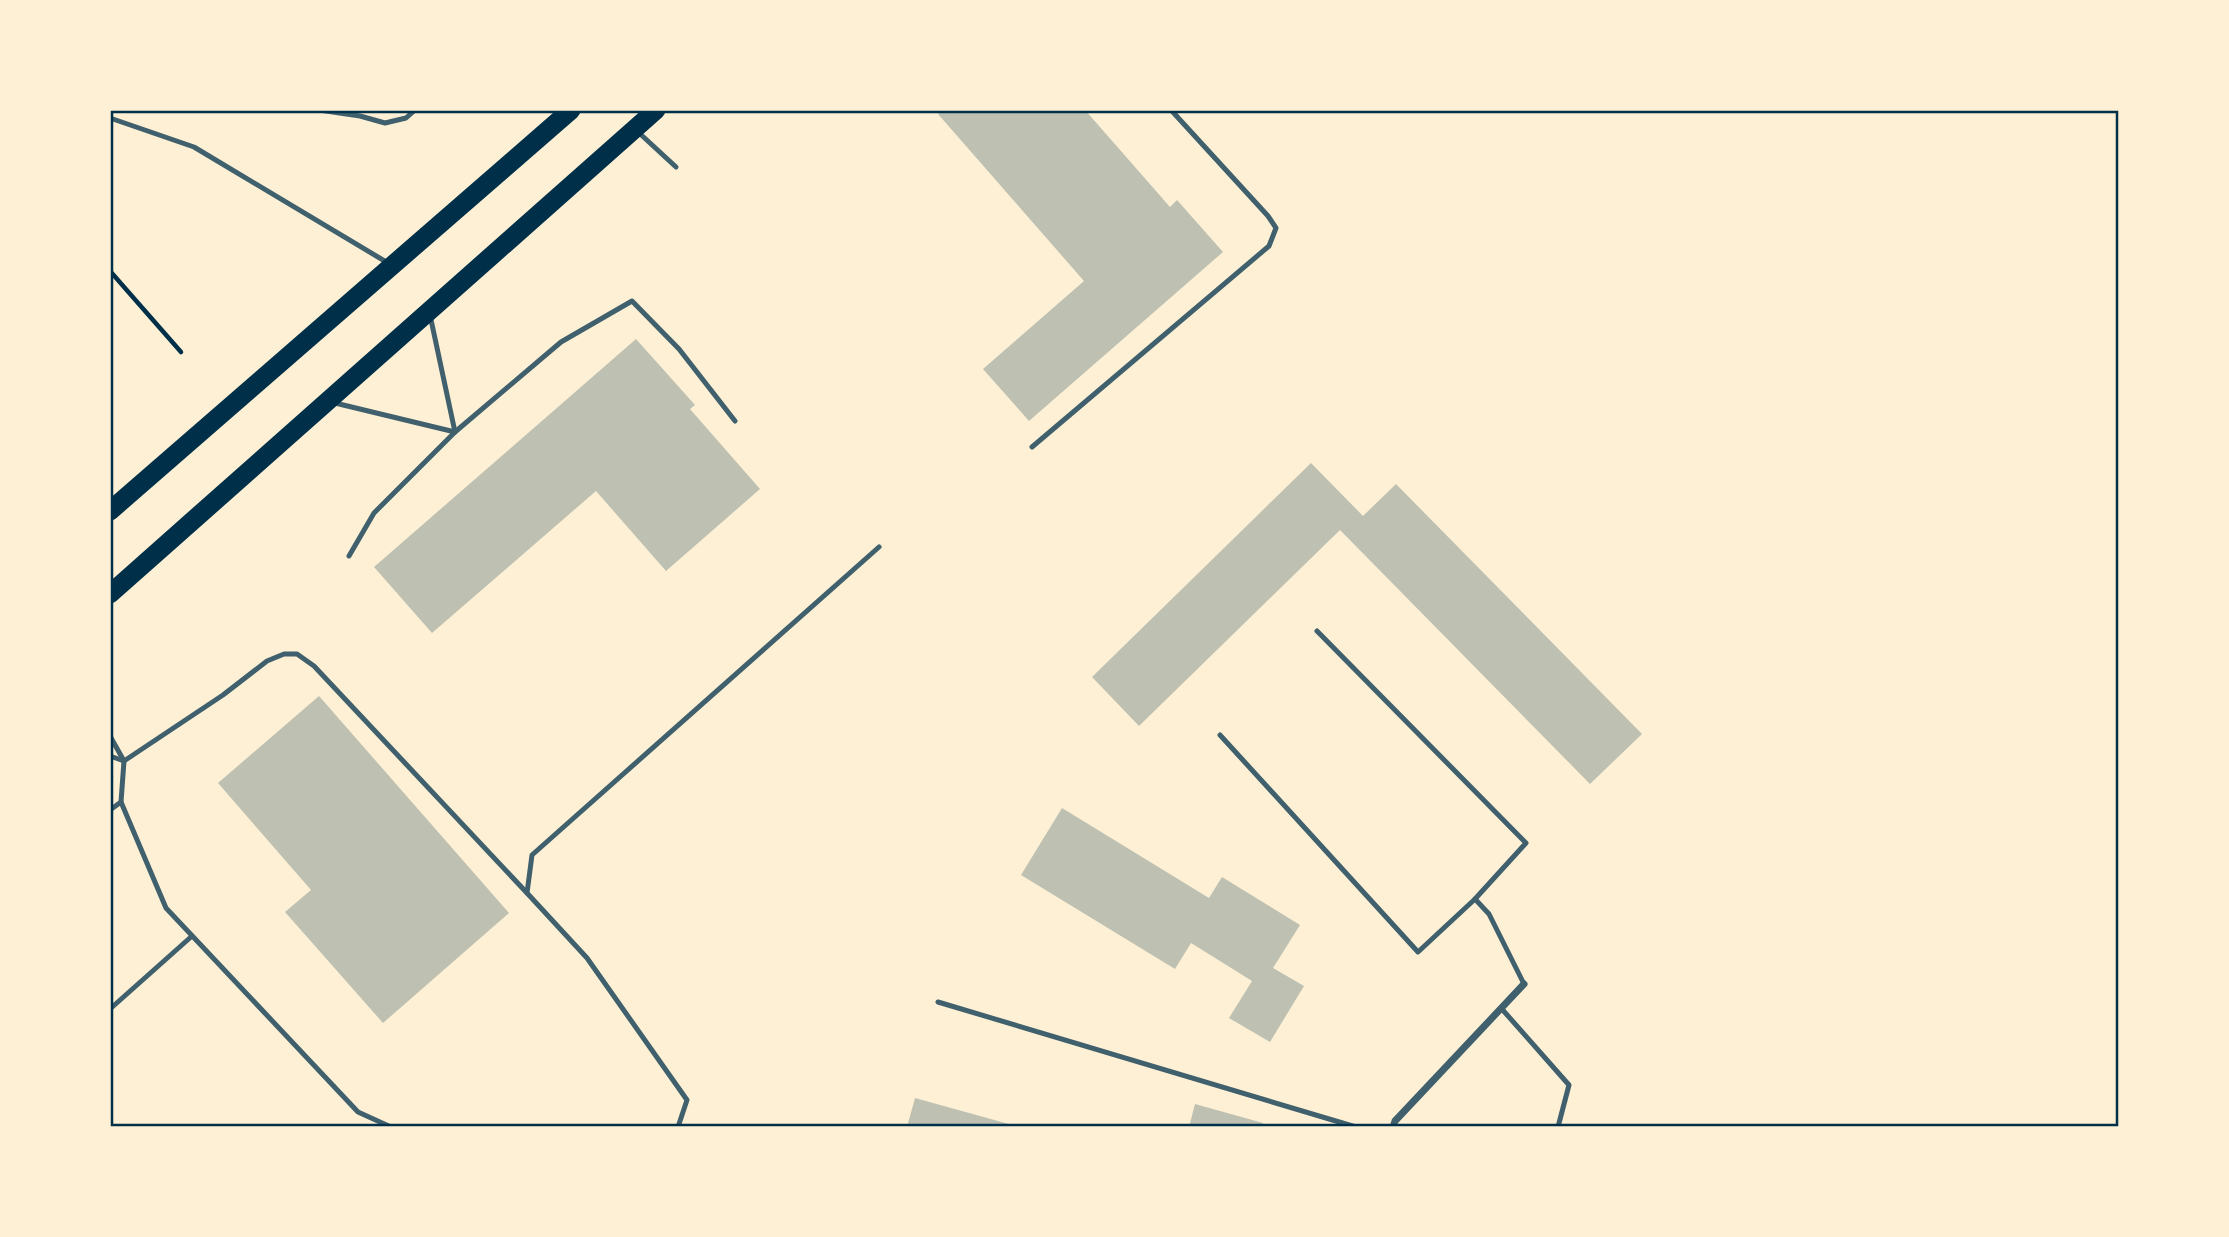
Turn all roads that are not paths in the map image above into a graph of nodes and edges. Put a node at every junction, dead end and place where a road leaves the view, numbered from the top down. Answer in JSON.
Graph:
{"nodes":[{"id":1,"x":319,"y":110,"type":"edge"},
{"id":2,"x":415,"y":110,"type":"edge"},
{"id":3,"x":572,"y":110,"type":"edge"},
{"id":4,"x":656,"y":110,"type":"edge"},
{"id":5,"x":1171,"y":110,"type":"edge"},
{"id":6,"x":110,"y":118,"type":"edge"},
{"id":7,"x":635,"y":129,"type":"junction"},
{"id":8,"x":676,"y":167,"type":"dead end"},
{"id":9,"x":394,"y":266,"type":"junction"},
{"id":10,"x":429,"y":310,"type":"junction"},
{"id":11,"x":327,"y":401,"type":"junction"},
{"id":12,"x":735,"y":421,"type":"dead end"},
{"id":13,"x":455,"y":432,"type":"junction"},
{"id":14,"x":1031,"y":447,"type":"dead end"},
{"id":15,"x":110,"y":511,"type":"edge"},
{"id":16,"x":879,"y":547,"type":"dead end"},
{"id":17,"x":349,"y":556,"type":"dead end"},
{"id":18,"x":110,"y":594,"type":"edge"},
{"id":19,"x":1317,"y":631,"type":"dead end"},
{"id":20,"x":1220,"y":735,"type":"dead end"},
{"id":21,"x":110,"y":736,"type":"edge"},
{"id":22,"x":110,"y":756,"type":"edge"},
{"id":23,"x":124,"y":761,"type":"junction"},
{"id":24,"x":121,"y":802,"type":"junction"},
{"id":25,"x":110,"y":810,"type":"edge"},
{"id":26,"x":527,"y":893,"type":"junction"},
{"id":27,"x":1475,"y":898,"type":"junction"},
{"id":28,"x":192,"y":936,"type":"junction"},
{"id":29,"x":1524,"y":984,"type":"joint"},
{"id":30,"x":938,"y":1002,"type":"dead end"},
{"id":31,"x":1501,"y":1008,"type":"junction"},
{"id":32,"x":110,"y":1009,"type":"edge"},
{"id":33,"x":391,"y":1127,"type":"edge"},
{"id":34,"x":678,"y":1127,"type":"edge"},
{"id":35,"x":1356,"y":1127,"type":"edge"},
{"id":36,"x":1393,"y":1127,"type":"edge"},
{"id":37,"x":1558,"y":1127,"type":"edge"}],
"edges":[{"from":1,"to":2,"type":"lane"},
{"from":3,"to":9,"type":"highway"},
{"from":4,"to":7,"type":"highway"},
{"from":5,"to":14,"type":"lane"},
{"from":6,"to":9,"type":"lane"},
{"from":7,"to":8,"type":"lane"},
{"from":7,"to":10,"type":"highway"},
{"from":9,"to":15,"type":"highway"},
{"from":10,"to":11,"type":"highway"},
{"from":10,"to":13,"type":"lane"},
{"from":11,"to":13,"type":"lane"},
{"from":11,"to":18,"type":"highway"},
{"from":12,"to":13,"type":"lane"},
{"from":13,"to":17,"type":"lane"},
{"from":16,"to":26,"type":"lane"},
{"from":19,"to":27,"type":"lane"},
{"from":20,"to":27,"type":"lane"},
{"from":21,"to":23,"type":"lane"},
{"from":22,"to":23,"type":"lane"},
{"from":23,"to":24,"type":"lane"},
{"from":23,"to":26,"type":"lane"},
{"from":24,"to":25,"type":"lane"},
{"from":24,"to":28,"type":"lane"},
{"from":26,"to":34,"type":"lane"},
{"from":27,"to":29,"type":"lane"},
{"from":28,"to":32,"type":"lane"},
{"from":28,"to":33,"type":"lane"},
{"from":29,"to":31,"type":"street"},
{"from":30,"to":35,"type":"lane"},
{"from":31,"to":36,"type":"street"},
{"from":31,"to":37,"type":"lane"}]}
